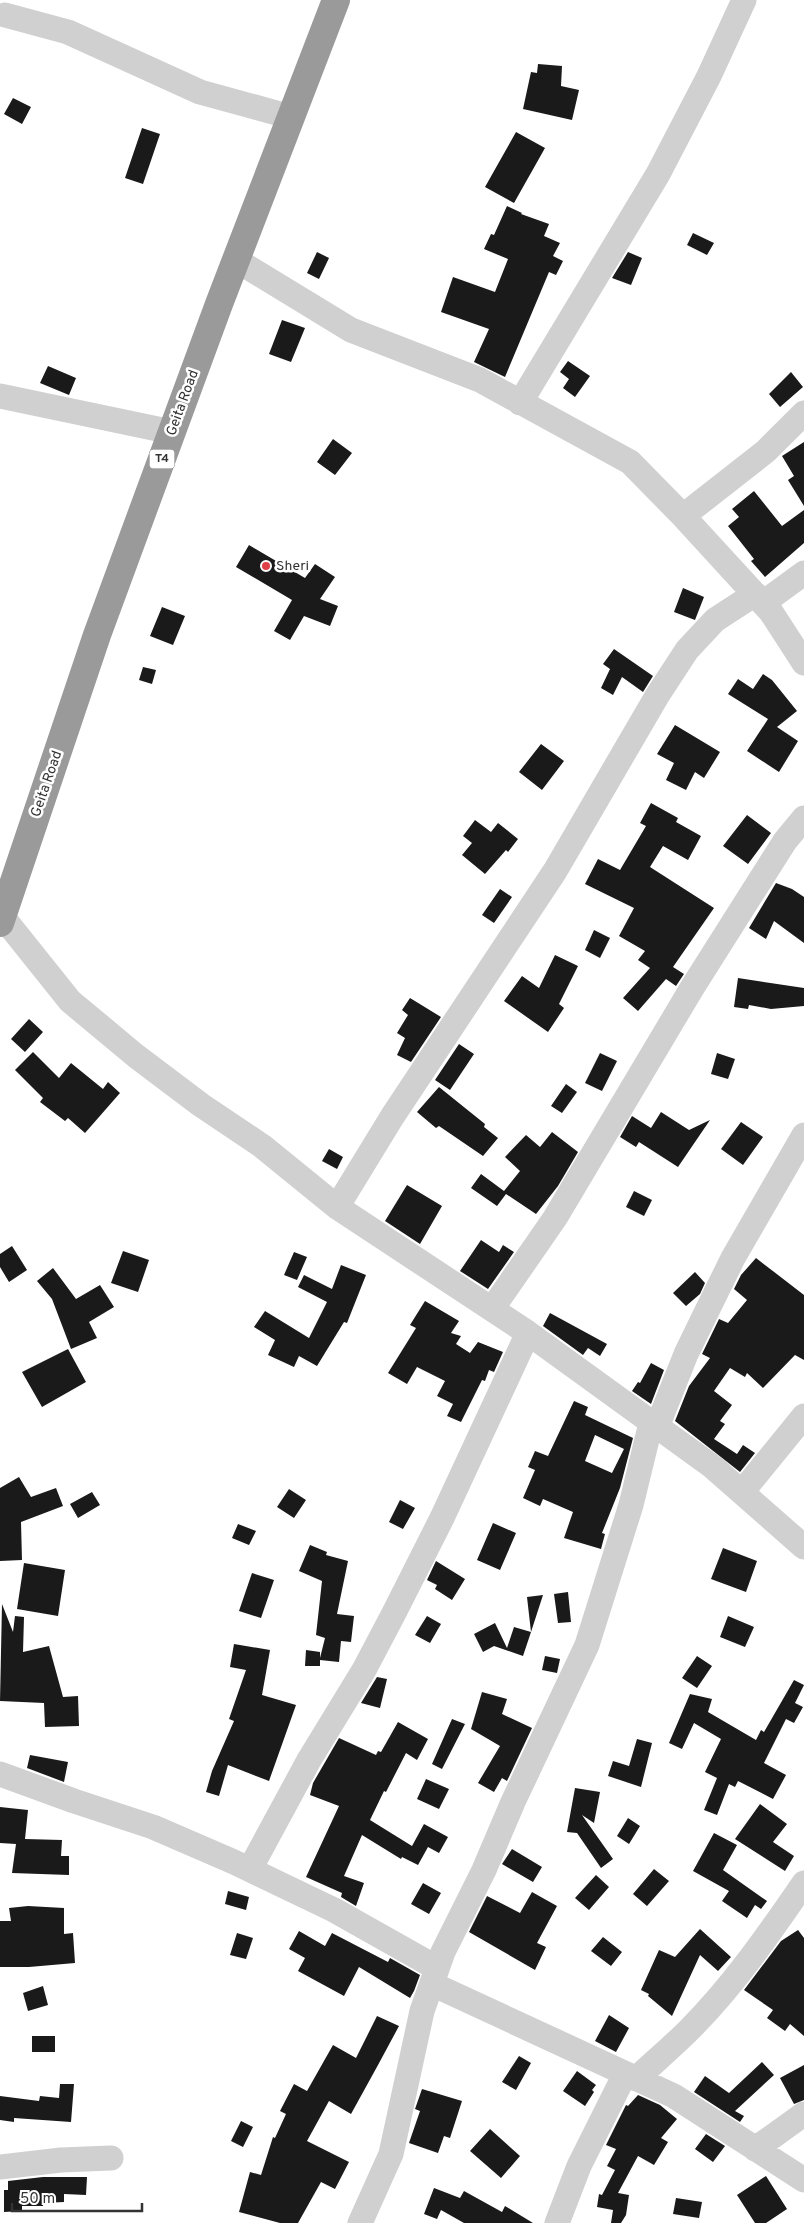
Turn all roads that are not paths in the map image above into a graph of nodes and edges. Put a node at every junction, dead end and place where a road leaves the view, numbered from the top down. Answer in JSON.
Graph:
{"nodes":[{"id":1,"x":336,"y":0,"type":"edge"},
{"id":2,"x":744,"y":0,"type":"edge"},
{"id":3,"x":5,"y":17,"type":"edge"},
{"id":4,"x":291,"y":117,"type":"junction"},
{"id":5,"x":236,"y":260,"type":"junction"},
{"id":6,"x":0,"y":396,"type":"edge"},
{"id":7,"x":520,"y":403,"type":"junction"},
{"id":8,"x":804,"y":414,"type":"edge"},
{"id":9,"x":172,"y":432,"type":"junction"},
{"id":10,"x":684,"y":516,"type":"junction"},
{"id":11,"x":804,"y":573,"type":"edge"},
{"id":12,"x":759,"y":598,"type":"junction"},
{"id":13,"x":804,"y":663,"type":"edge"},
{"id":14,"x":804,"y":818,"type":"edge"},
{"id":15,"x":1,"y":920,"type":"edge"},
{"id":16,"x":804,"y":1135,"type":"edge"},
{"id":17,"x":337,"y":1207,"type":"junction"},
{"id":18,"x":492,"y":1309,"type":"junction"},
{"id":19,"x":528,"y":1333,"type":"junction"},
{"id":20,"x":804,"y":1416,"type":"edge"},
{"id":21,"x":654,"y":1425,"type":"junction"},
{"id":22,"x":742,"y":1492,"type":"junction"},
{"id":23,"x":804,"y":1548,"type":"edge"},
{"id":24,"x":0,"y":1774,"type":"edge"},
{"id":25,"x":250,"y":1869,"type":"junction"},
{"id":26,"x":804,"y":1883,"type":"edge"},
{"id":27,"x":434,"y":1976,"type":"junction"},
{"id":28,"x":630,"y":2077,"type":"junction"},
{"id":29,"x":804,"y":2114,"type":"edge"},
{"id":30,"x":755,"y":2149,"type":"junction"},
{"id":31,"x":111,"y":2158,"type":"dead end"},
{"id":32,"x":0,"y":2167,"type":"edge"},
{"id":33,"x":804,"y":2180,"type":"edge"},
{"id":34,"x":360,"y":2223,"type":"edge"},
{"id":35,"x":557,"y":2223,"type":"edge"}],
"edges":[{"from":1,"to":4,"type":"highway","name":"Geita Road","number":"T4"},
{"from":2,"to":7,"type":"street"},
{"from":3,"to":4,"type":"street"},
{"from":4,"to":5,"type":"highway","name":"Geita Road","number":"T4"},
{"from":5,"to":7,"type":"street"},
{"from":5,"to":9,"type":"highway","name":"Geita Road","number":"T4"},
{"from":6,"to":9,"type":"street"},
{"from":7,"to":10,"type":"street"},
{"from":8,"to":10,"type":"street"},
{"from":9,"to":15,"type":"highway","name":"Geita Road","number":"T4"},
{"from":10,"to":12,"type":"street"},
{"from":11,"to":12,"type":"street"},
{"from":12,"to":13,"type":"street"},
{"from":12,"to":17,"type":"street"},
{"from":14,"to":18,"type":"street"},
{"from":15,"to":17,"type":"street"},
{"from":16,"to":21,"type":"street"},
{"from":17,"to":18,"type":"street"},
{"from":18,"to":19,"type":"street"},
{"from":19,"to":21,"type":"street"},
{"from":19,"to":25,"type":"street"},
{"from":20,"to":22,"type":"street"},
{"from":21,"to":22,"type":"street"},
{"from":21,"to":27,"type":"street"},
{"from":22,"to":23,"type":"street"},
{"from":24,"to":25,"type":"street"},
{"from":25,"to":27,"type":"street"},
{"from":26,"to":28,"type":"street"},
{"from":27,"to":28,"type":"street"},
{"from":27,"to":34,"type":"street"},
{"from":28,"to":30,"type":"street"},
{"from":28,"to":35,"type":"street"},
{"from":29,"to":30,"type":"street"},
{"from":30,"to":33,"type":"street"},
{"from":31,"to":32,"type":"street"}]}
